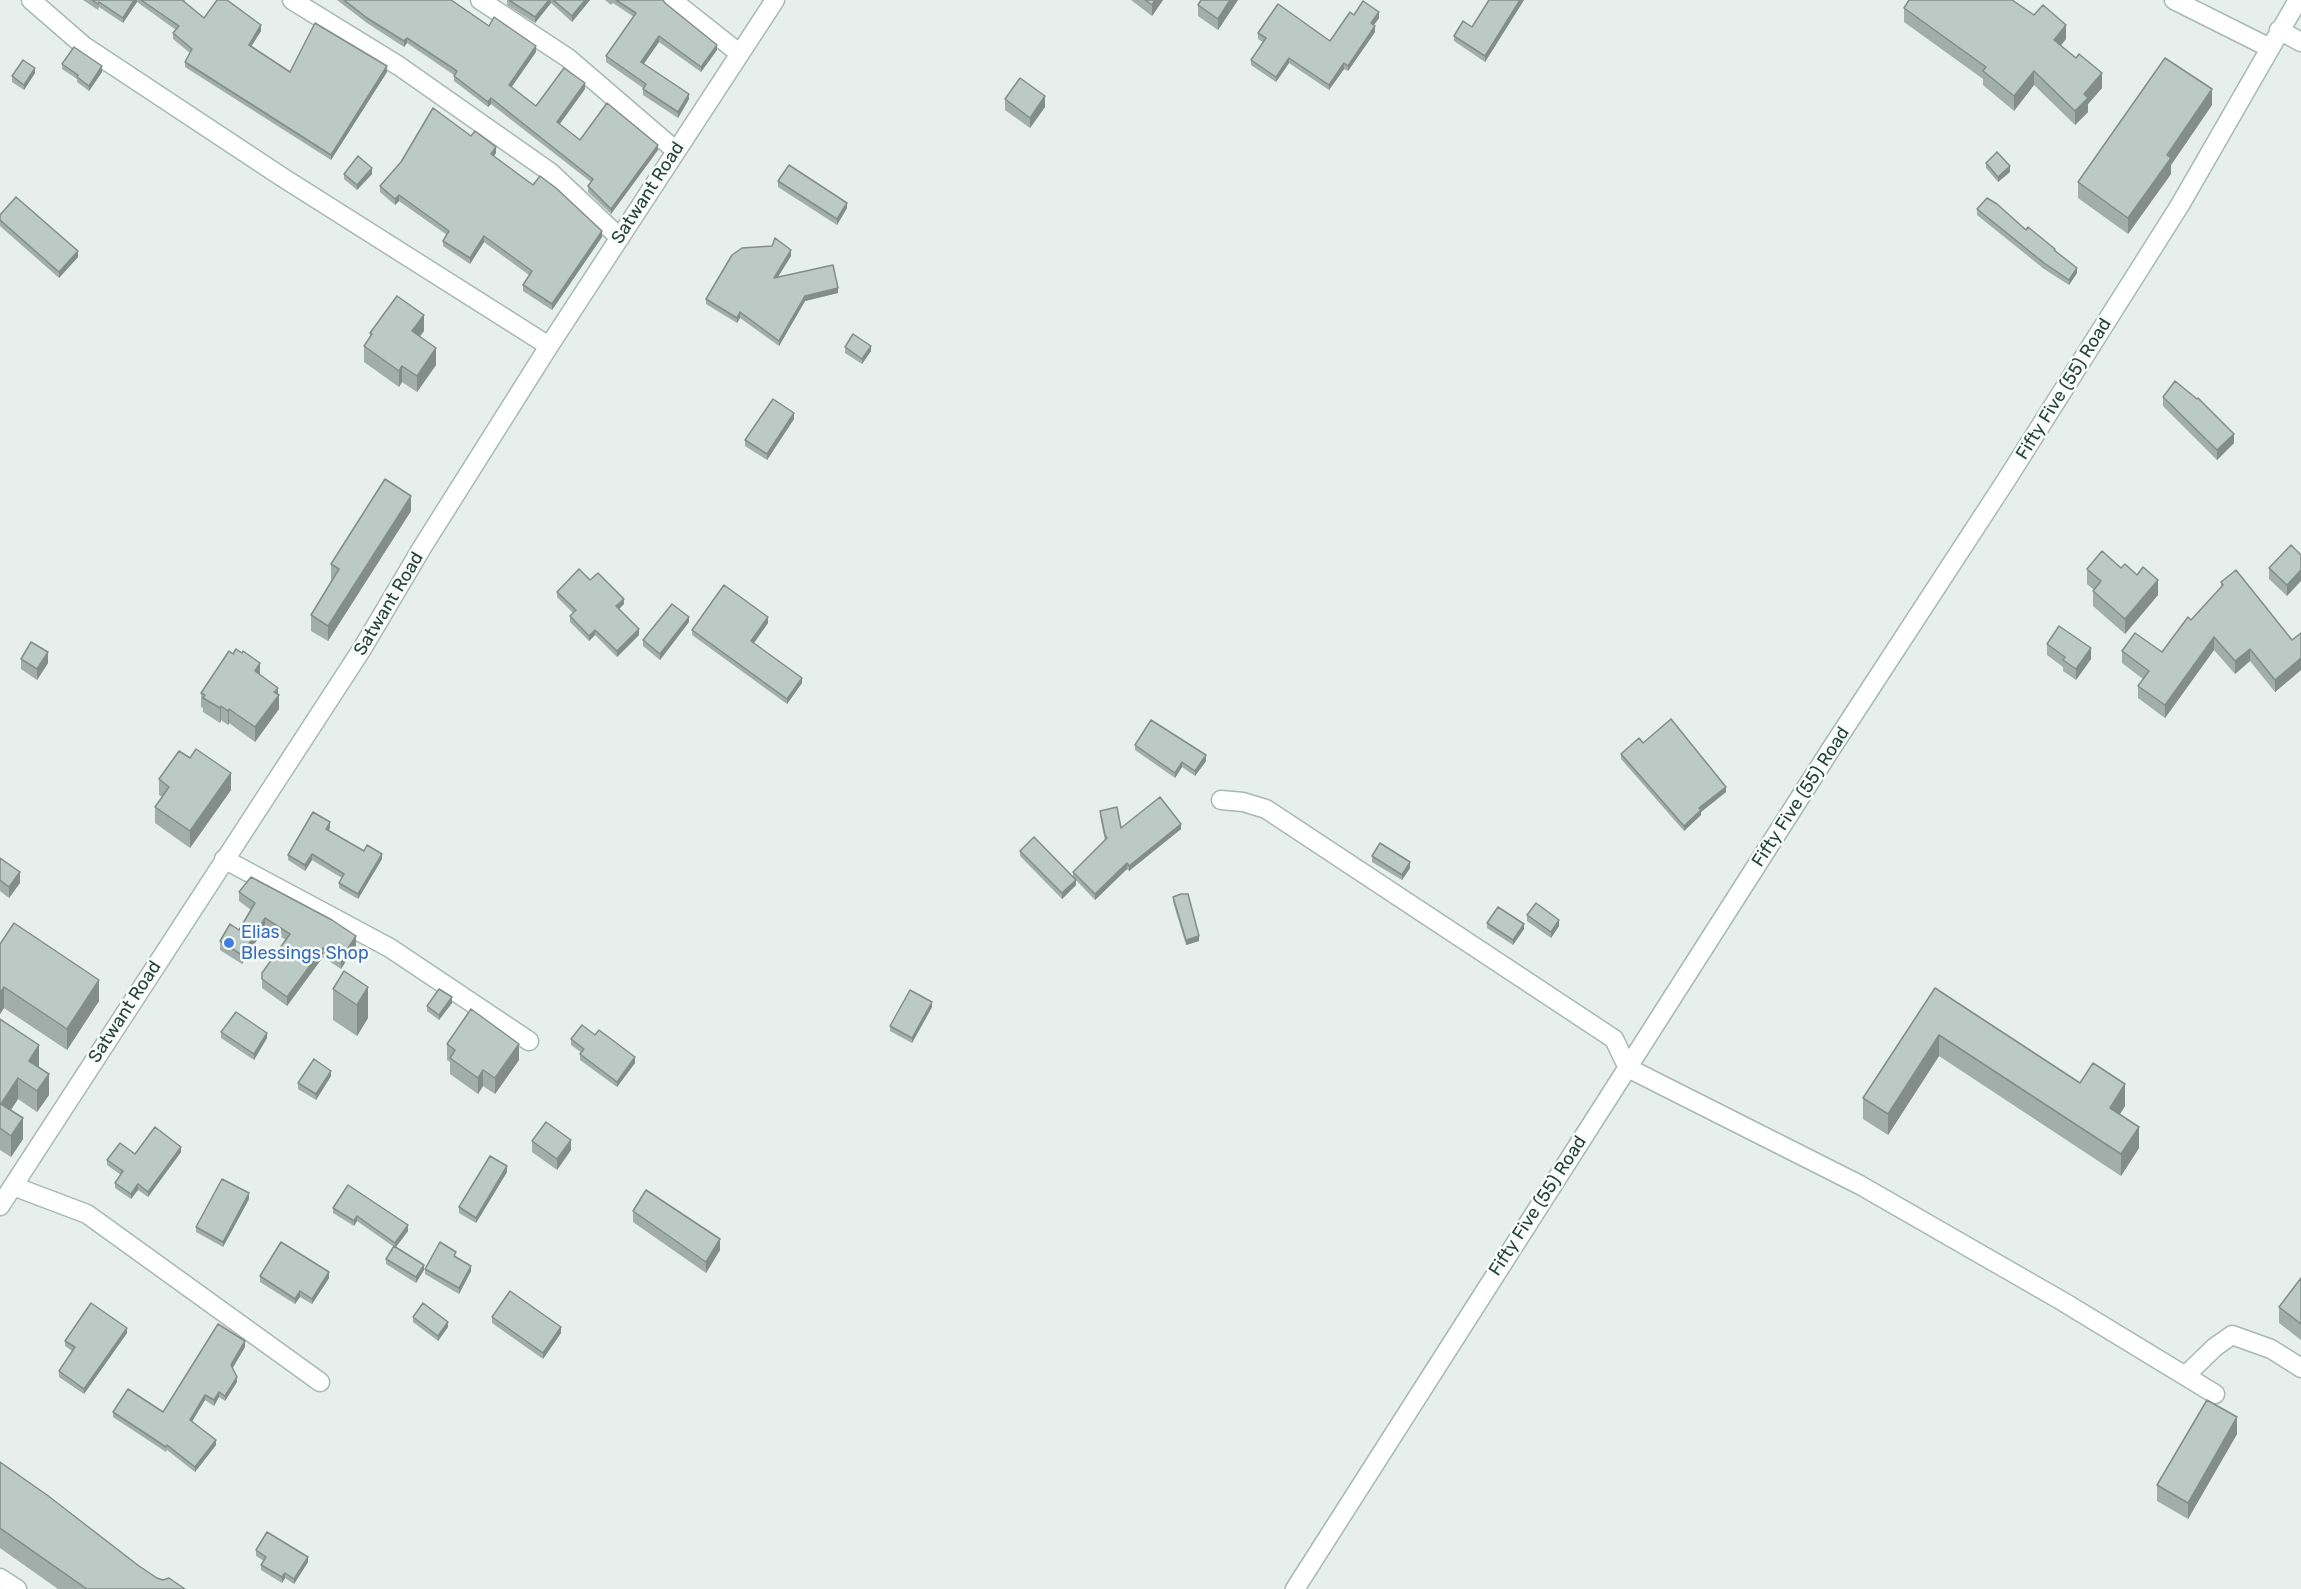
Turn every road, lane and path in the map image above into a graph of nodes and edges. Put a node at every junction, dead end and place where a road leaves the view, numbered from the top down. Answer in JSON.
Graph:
{"nodes":[{"id":1,"x":31,"y":0,"type":"edge"},
{"id":2,"x":292,"y":0,"type":"edge"},
{"id":3,"x":480,"y":0,"type":"edge"},
{"id":4,"x":672,"y":0,"type":"edge"},
{"id":5,"x":775,"y":0,"type":"edge"},
{"id":6,"x":2174,"y":0,"type":"edge"},
{"id":7,"x":2298,"y":0,"type":"edge"},
{"id":8,"x":2279,"y":30,"type":"junction"},
{"id":9,"x":2301,"y":42,"type":"edge"},
{"id":10,"x":2270,"y":48,"type":"junction"},
{"id":11,"x":739,"y":53,"type":"junction"},
{"id":12,"x":675,"y":150,"type":"junction"},
{"id":13,"x":620,"y":238,"type":"junction"},
{"id":14,"x":549,"y":346,"type":"junction"},
{"id":15,"x":1221,"y":800,"type":"dead end"},
{"id":16,"x":224,"y":859,"type":"junction"},
{"id":17,"x":529,"y":1041,"type":"dead end"},
{"id":18,"x":1628,"y":1068,"type":"junction"},
{"id":19,"x":13,"y":1186,"type":"junction"},
{"id":20,"x":1,"y":1203,"type":"edge"},
{"id":21,"x":2301,"y":1368,"type":"edge"},
{"id":22,"x":2185,"y":1376,"type":"junction"},
{"id":23,"x":320,"y":1382,"type":"dead end"},
{"id":24,"x":2215,"y":1394,"type":"dead end"},
{"id":25,"x":0,"y":1578,"type":"edge"},
{"id":26,"x":17,"y":1589,"type":"edge"},
{"id":27,"x":1295,"y":1589,"type":"edge"}],
"edges":[{"from":1,"to":14,"type":"street"},
{"from":2,"to":13,"type":"street"},
{"from":3,"to":12,"type":"street"},
{"from":4,"to":11,"type":"street"},
{"from":5,"to":11,"type":"street","name":"Satwant Road"},
{"from":6,"to":10,"type":"street"},
{"from":7,"to":8,"type":"street","name":"Fifty Five (55) Road"},
{"from":8,"to":9,"type":"street"},
{"from":8,"to":10,"type":"street","name":"Fifty Five (55) Road"},
{"from":10,"to":18,"type":"street","name":"Fifty Five (55) Road"},
{"from":11,"to":12,"type":"street","name":"Satwant Road"},
{"from":12,"to":13,"type":"street","name":"Satwant Road"},
{"from":13,"to":14,"type":"street","name":"Satwant Road"},
{"from":14,"to":16,"type":"street","name":"Satwant Road"},
{"from":15,"to":18,"type":"street"},
{"from":16,"to":17,"type":"street"},
{"from":16,"to":19,"type":"street","name":"Satwant Road"},
{"from":18,"to":22,"type":"street"},
{"from":18,"to":27,"type":"street","name":"Fifty Five (55) Road"},
{"from":19,"to":20,"type":"street","name":"Satwant Road"},
{"from":19,"to":23,"type":"street"},
{"from":21,"to":22,"type":"street"},
{"from":22,"to":24,"type":"street"},
{"from":25,"to":26,"type":"street"}]}
